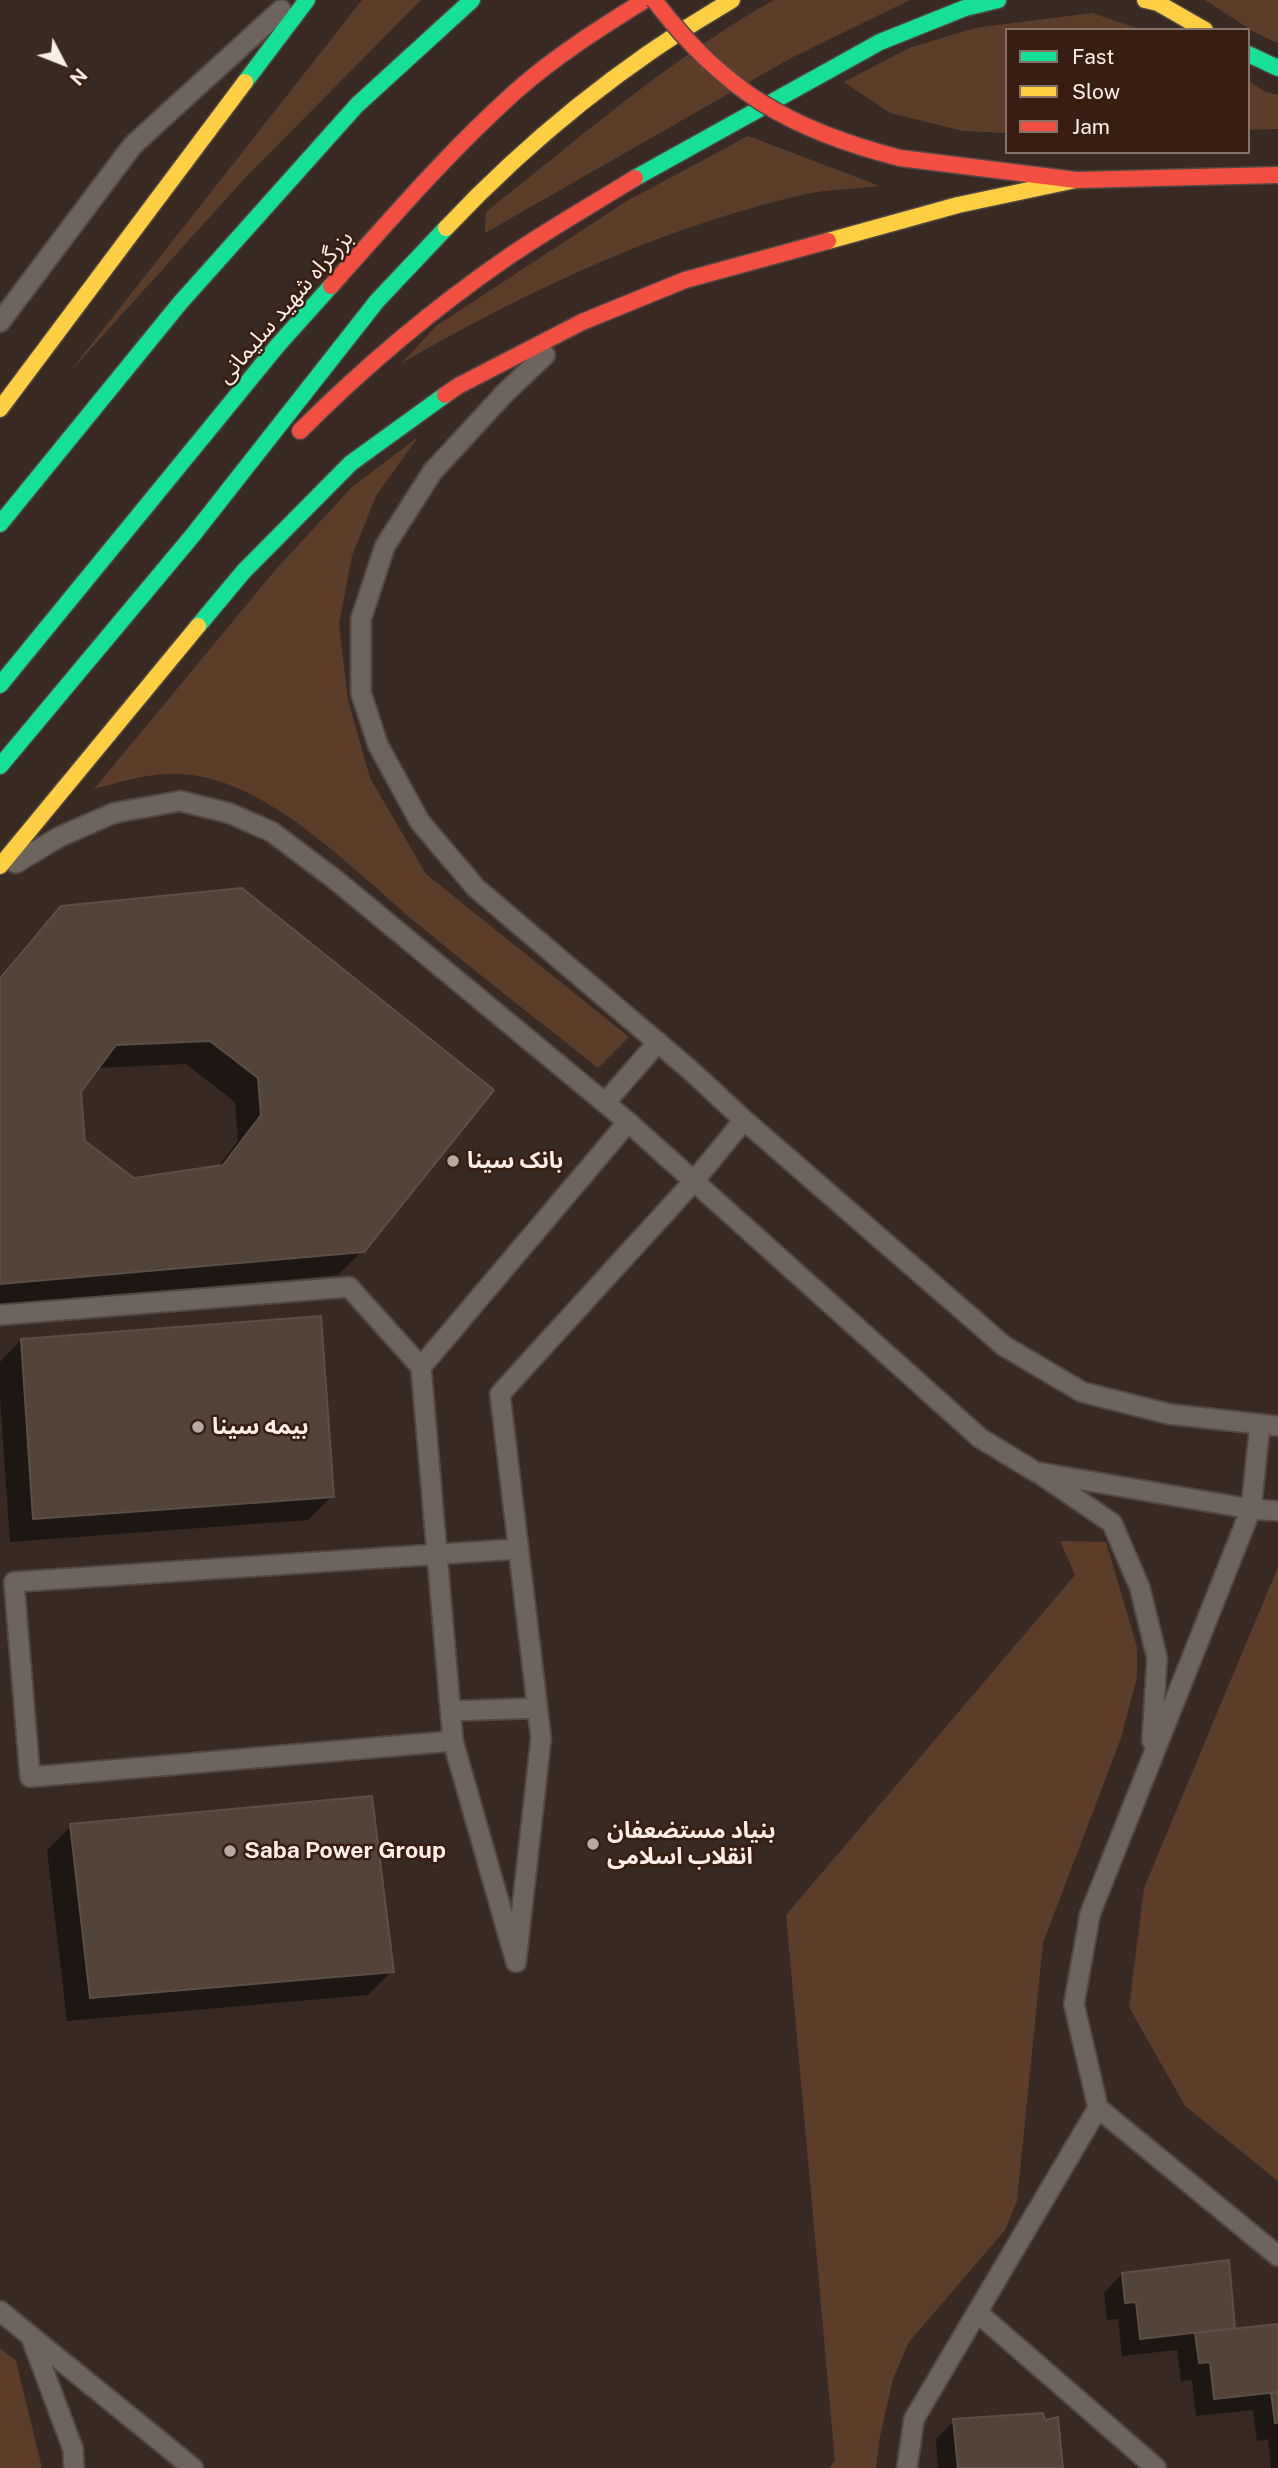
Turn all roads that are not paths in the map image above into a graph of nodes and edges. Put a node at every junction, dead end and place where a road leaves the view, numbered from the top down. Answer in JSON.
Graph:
{"nodes":[{"id":1,"x":292,"y":0,"type":"edge"},
{"id":2,"x":307,"y":0,"type":"edge"},
{"id":3,"x":472,"y":0,"type":"edge"},
{"id":4,"x":645,"y":0,"type":"edge"},
{"id":5,"x":653,"y":0,"type":"edge"},
{"id":6,"x":732,"y":0,"type":"edge"},
{"id":7,"x":998,"y":0,"type":"edge"},
{"id":8,"x":1145,"y":0,"type":"edge"},
{"id":9,"x":1201,"y":28,"type":"edge"},
{"id":10,"x":1250,"y":55,"type":"edge"},
{"id":11,"x":1278,"y":68,"type":"edge"},
{"id":12,"x":1278,"y":175,"type":"edge"},
{"id":13,"x":1076,"y":180,"type":"junction"},
{"id":14,"x":2,"y":317,"type":"edge"},
{"id":15,"x":582,"y":321,"type":"junction"},
{"id":16,"x":0,"y":409,"type":"edge"},
{"id":17,"x":0,"y":524,"type":"edge"},
{"id":18,"x":193,"y":535,"type":"junction"},
{"id":19,"x":0,"y":685,"type":"edge"},
{"id":20,"x":0,"y":766,"type":"edge"},
{"id":21,"x":0,"y":866,"type":"edge"},
{"id":22,"x":0,"y":873,"type":"edge"},
{"id":23,"x":658,"y":1042,"type":"junction"},
{"id":24,"x":605,"y":1103,"type":"junction"},
{"id":25,"x":744,"y":1120,"type":"junction"},
{"id":26,"x":628,"y":1122,"type":"junction"},
{"id":27,"x":694,"y":1181,"type":"junction"},
{"id":28,"x":0,"y":1314,"type":"edge"},
{"id":29,"x":421,"y":1367,"type":"junction"},
{"id":30,"x":1269,"y":1425,"type":"edge"},
{"id":31,"x":1036,"y":1472,"type":"junction"},
{"id":32,"x":1251,"y":1508,"type":"junction"},
{"id":33,"x":1278,"y":1511,"type":"edge"},
{"id":34,"x":518,"y":1549,"type":"junction"},
{"id":35,"x":437,"y":1553,"type":"junction"},
{"id":36,"x":537,"y":1708,"type":"junction"},
{"id":37,"x":450,"y":1711,"type":"junction"},
{"id":38,"x":453,"y":1741,"type":"junction"},
{"id":39,"x":1152,"y":1758,"type":"junction"},
{"id":40,"x":1098,"y":2108,"type":"junction"},
{"id":41,"x":1278,"y":2256,"type":"edge"},
{"id":42,"x":0,"y":2311,"type":"edge"},
{"id":43,"x":978,"y":2313,"type":"junction"},
{"id":44,"x":31,"y":2336,"type":"junction"},
{"id":45,"x":74,"y":2468,"type":"edge"},
{"id":46,"x":193,"y":2468,"type":"edge"},
{"id":47,"x":906,"y":2468,"type":"edge"},
{"id":48,"x":1156,"y":2468,"type":"edge"}],
"edges":[{"from":1,"to":14,"type":"lane"},
{"from":2,"to":16,"type":"main road"},
{"from":3,"to":17,"type":"main road"},
{"from":4,"to":19,"type":"main road","name":"بزرگراه شهید سلیمانی"},
{"from":5,"to":13,"type":"main road","bridge":true},
{"from":6,"to":18,"type":"main road"},
{"from":7,"to":18,"type":"main road"},
{"from":8,"to":9,"type":"main road"},
{"from":10,"to":11,"type":"main road"},
{"from":12,"to":13,"type":"main road"},
{"from":13,"to":15,"type":"main road"},
{"from":15,"to":21,"type":"main road"},
{"from":15,"to":23,"type":"lane"},
{"from":18,"to":20,"type":"main road"},
{"from":22,"to":24,"type":"lane"},
{"from":23,"to":24,"type":"lane"},
{"from":23,"to":25,"type":"lane"},
{"from":24,"to":26,"type":"lane"},
{"from":25,"to":27,"type":"lane"},
{"from":25,"to":30,"type":"lane"},
{"from":26,"to":27,"type":"lane"},
{"from":26,"to":29,"type":"lane"},
{"from":27,"to":31,"type":"lane"},
{"from":27,"to":34,"type":"lane"},
{"from":28,"to":29,"type":"lane"},
{"from":29,"to":35,"type":"lane"},
{"from":30,"to":32,"type":"lane"},
{"from":31,"to":32,"type":"lane"},
{"from":31,"to":39,"type":"lane"},
{"from":32,"to":33,"type":"lane"},
{"from":32,"to":39,"type":"lane"},
{"from":34,"to":35,"type":"lane"},
{"from":34,"to":36,"type":"lane"},
{"from":35,"to":37,"type":"lane"},
{"from":35,"to":38,"type":"lane"},
{"from":36,"to":37,"type":"lane"},
{"from":36,"to":38,"type":"lane"},
{"from":37,"to":38,"type":"lane"},
{"from":39,"to":40,"type":"lane"},
{"from":40,"to":41,"type":"lane"},
{"from":40,"to":43,"type":"lane"},
{"from":42,"to":44,"type":"lane"},
{"from":43,"to":47,"type":"lane"},
{"from":43,"to":48,"type":"lane"},
{"from":44,"to":45,"type":"lane"},
{"from":44,"to":46,"type":"lane"}]}
